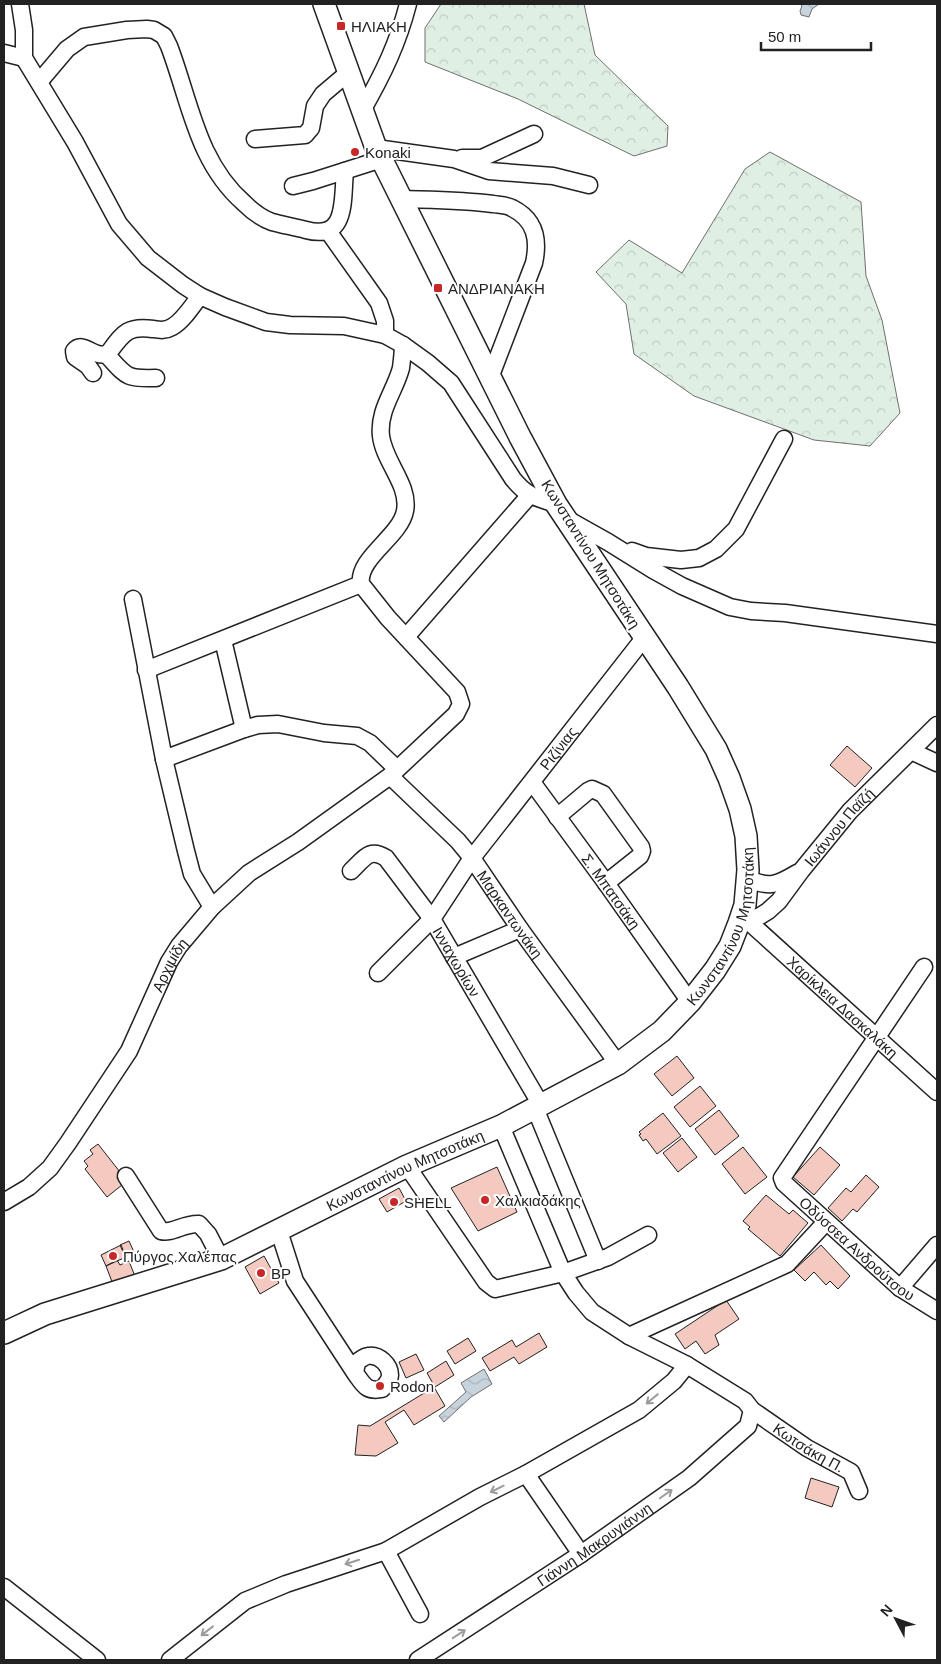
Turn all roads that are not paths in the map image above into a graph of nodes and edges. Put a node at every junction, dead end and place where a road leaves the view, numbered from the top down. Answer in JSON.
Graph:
{"nodes":[{"id":1,"x":20,"y":4,"type":"edge"},
{"id":2,"x":324,"y":4,"type":"edge"},
{"id":3,"x":408,"y":4,"type":"edge"},
{"id":4,"x":4,"y":53,"type":"edge"},
{"id":5,"x":24,"y":58,"type":"junction"},
{"id":6,"x":349,"y":72,"type":"junction"},
{"id":7,"x":39,"y":82,"type":"junction"},
{"id":8,"x":363,"y":109,"type":"junction"},
{"id":9,"x":534,"y":134,"type":"dead end"},
{"id":10,"x":255,"y":139,"type":"dead end"},
{"id":11,"x":379,"y":154,"type":"junction"},
{"id":12,"x":454,"y":158,"type":"junction"},
{"id":13,"x":345,"y":171,"type":"junction"},
{"id":14,"x":589,"y":185,"type":"dead end"},
{"id":15,"x":293,"y":186,"type":"dead end"},
{"id":16,"x":401,"y":199,"type":"junction"},
{"id":17,"x":328,"y":231,"type":"junction"},
{"id":18,"x":200,"y":296,"type":"junction"},
{"id":19,"x":385,"y":335,"type":"junction"},
{"id":20,"x":404,"y":345,"type":"junction"},
{"id":21,"x":107,"y":355,"type":"junction"},
{"id":22,"x":93,"y":373,"type":"dead end"},
{"id":23,"x":156,"y":378,"type":"dead end"},
{"id":24,"x":490,"y":378,"type":"junction"},
{"id":25,"x":784,"y":439,"type":"dead end"},
{"id":26,"x":529,"y":496,"type":"junction"},
{"id":27,"x":562,"y":512,"type":"junction"},
{"id":28,"x":608,"y":542,"type":"junction"},
{"id":29,"x":362,"y":584,"type":"junction"},
{"id":30,"x":133,"y":599,"type":"dead end"},
{"id":31,"x":937,"y":634,"type":"edge"},
{"id":32,"x":406,"y":637,"type":"junction"},
{"id":33,"x":644,"y":638,"type":"junction"},
{"id":34,"x":222,"y":640,"type":"junction"},
{"id":35,"x":146,"y":670,"type":"junction"},
{"id":36,"x":937,"y":725,"type":"edge"},
{"id":37,"x":244,"y":729,"type":"junction"},
{"id":38,"x":911,"y":751,"type":"junction"},
{"id":39,"x":164,"y":759,"type":"junction"},
{"id":40,"x":937,"y":763,"type":"edge"},
{"id":41,"x":393,"y":772,"type":"junction"},
{"id":42,"x":532,"y":782,"type":"junction"},
{"id":43,"x":557,"y":817,"type":"junction"},
{"id":44,"x":472,"y":858,"type":"junction"},
{"id":45,"x":351,"y":871,"type":"dead end"},
{"id":46,"x":801,"y":871,"type":"junction"},
{"id":47,"x":748,"y":879,"type":"junction"},
{"id":48,"x":606,"y":882,"type":"junction"},
{"id":49,"x":771,"y":885,"type":"junction"},
{"id":50,"x":779,"y":901,"type":"junction"},
{"id":51,"x":212,"y":907,"type":"junction"},
{"id":52,"x":432,"y":919,"type":"junction"},
{"id":53,"x":744,"y":922,"type":"junction"},
{"id":54,"x":520,"y":929,"type":"junction"},
{"id":55,"x":454,"y":957,"type":"junction"},
{"id":56,"x":924,"y":966,"type":"dead end"},
{"id":57,"x":378,"y":973,"type":"dead end"},
{"id":58,"x":690,"y":1002,"type":"junction"},
{"id":59,"x":876,"y":1038,"type":"junction"},
{"id":60,"x":618,"y":1064,"type":"junction"},
{"id":61,"x":937,"y":1092,"type":"edge"},
{"id":62,"x":538,"y":1106,"type":"junction"},
{"id":63,"x":501,"y":1126,"type":"junction"},
{"id":64,"x":407,"y":1166,"type":"junction"},
{"id":65,"x":126,"y":1176,"type":"dead end"},
{"id":66,"x":4,"y":1202,"type":"edge"},
{"id":67,"x":826,"y":1222,"type":"junction"},
{"id":68,"x":279,"y":1231,"type":"junction"},
{"id":69,"x":648,"y":1234,"type":"dead end"},
{"id":70,"x":937,"y":1245,"type":"edge"},
{"id":71,"x":221,"y":1259,"type":"junction"},
{"id":72,"x":598,"y":1261,"type":"junction"},
{"id":73,"x":563,"y":1273,"type":"junction"},
{"id":74,"x":900,"y":1288,"type":"junction"},
{"id":75,"x":937,"y":1311,"type":"edge"},
{"id":76,"x":4,"y":1333,"type":"edge"},
{"id":77,"x":629,"y":1336,"type":"junction"},
{"id":78,"x":686,"y":1364,"type":"junction"},
{"id":79,"x":356,"y":1373,"type":"dead end"},
{"id":80,"x":752,"y":1410,"type":"junction"},
{"id":81,"x":526,"y":1474,"type":"junction"},
{"id":82,"x":859,"y":1491,"type":"dead end"},
{"id":83,"x":386,"y":1551,"type":"junction"},
{"id":84,"x":581,"y":1554,"type":"junction"},
{"id":85,"x":4,"y":1587,"type":"edge"},
{"id":86,"x":420,"y":1614,"type":"dead end"},
{"id":87,"x":97,"y":1660,"type":"edge"},
{"id":88,"x":170,"y":1660,"type":"edge"},
{"id":89,"x":418,"y":1660,"type":"edge"}],
"edges":[{"from":1,"to":5,"type":"street"},
{"from":2,"to":6,"type":"main road","name":"Κωνσταντίνου Μητσοτάκη"},
{"from":3,"to":8,"type":"street"},
{"from":4,"to":5,"type":"street"},
{"from":5,"to":7,"type":"street"},
{"from":6,"to":8,"type":"main road","name":"Κωνσταντίνου Μητσοτάκη"},
{"from":6,"to":10,"type":"street"},
{"from":7,"to":17,"type":"street"},
{"from":7,"to":18,"type":"street"},
{"from":8,"to":11,"type":"main road","name":"Κωνσταντίνου Μητσοτάκη"},
{"from":9,"to":12,"type":"street"},
{"from":11,"to":12,"type":"street"},
{"from":11,"to":13,"type":"street"},
{"from":11,"to":16,"type":"main road","name":"Κωνσταντίνου Μητσοτάκη"},
{"from":12,"to":14,"type":"street"},
{"from":13,"to":15,"type":"street"},
{"from":13,"to":17,"type":"street"},
{"from":16,"to":24,"type":"main road","name":"Κωνσταντίνου Μητσοτάκη"},
{"from":16,"to":24,"type":"street"},
{"from":17,"to":19,"type":"street"},
{"from":18,"to":19,"type":"street"},
{"from":18,"to":21,"type":"street"},
{"from":19,"to":20,"type":"street"},
{"from":20,"to":26,"type":"street"},
{"from":20,"to":29,"type":"street"},
{"from":21,"to":22,"type":"street"},
{"from":21,"to":23,"type":"street"},
{"from":24,"to":27,"type":"main road","name":"Κωνσταντίνου Μητσοτάκη"},
{"from":25,"to":28,"type":"street"},
{"from":26,"to":27,"type":"street"},
{"from":26,"to":32,"type":"street"},
{"from":27,"to":28,"type":"street"},
{"from":27,"to":33,"type":"main road","name":"Κωνσταντίνου Μητσοτάκη"},
{"from":28,"to":31,"type":"street"},
{"from":29,"to":32,"type":"street"},
{"from":29,"to":34,"type":"street"},
{"from":30,"to":35,"type":"street"},
{"from":32,"to":41,"type":"street","name":"Αρχιμίδη"},
{"from":33,"to":42,"type":"street","name":"Ριζίνιας"},
{"from":33,"to":47,"type":"main road","name":"Κωνσταντίνου Μητσοτάκη"},
{"from":34,"to":35,"type":"street"},
{"from":34,"to":37,"type":"street"},
{"from":35,"to":39,"type":"street"},
{"from":36,"to":38,"type":"street","name":"Ιωάννου Παϊζή"},
{"from":37,"to":39,"type":"street","name":"Μαρκαντωνάκη"},
{"from":37,"to":41,"type":"street","name":"Μαρκαντωνάκη"},
{"from":38,"to":40,"type":"street"},
{"from":38,"to":46,"type":"street","name":"Ιωάννου Παϊζή"},
{"from":39,"to":51,"type":"street"},
{"from":41,"to":44,"type":"street","name":"Μαρκαντωνάκη"},
{"from":41,"to":51,"type":"street","name":"Αρχιμίδη"},
{"from":42,"to":43,"type":"street","name":"Σ. Μπατσάκη"},
{"from":42,"to":44,"type":"street","name":"Ριζίνιας"},
{"from":43,"to":48,"type":"street","name":"Σ. Μπατσάκη"},
{"from":43,"to":48,"type":"street"},
{"from":44,"to":52,"type":"street","name":"Ριζίνιας"},
{"from":44,"to":54,"type":"street","name":"Μαρκαντωνάκη"},
{"from":45,"to":52,"type":"street","name":"Ινναχωρίων"},
{"from":46,"to":49,"type":"street"},
{"from":46,"to":50,"type":"street","name":"Ιωάννου Παϊζή"},
{"from":47,"to":49,"type":"street"},
{"from":47,"to":53,"type":"main road","name":"Κωνσταντίνου Μητσοτάκη"},
{"from":48,"to":58,"type":"street","name":"Σ. Μπατσάκη"},
{"from":49,"to":50,"type":"street"},
{"from":50,"to":53,"type":"street","name":"Ιωάννου Παϊζή"},
{"from":51,"to":66,"type":"street","name":"Αρχιμίδη"},
{"from":52,"to":55,"type":"street","name":"Ινναχωρίων"},
{"from":52,"to":57,"type":"street","name":"Ριζίνιας"},
{"from":53,"to":58,"type":"main road","name":"Κωνσταντίνου Μητσοτάκη"},
{"from":53,"to":59,"type":"street","name":"Χαρίκλεια Δασκαλάκη"},
{"from":54,"to":55,"type":"street"},
{"from":54,"to":60,"type":"street","name":"Μαρκαντωνάκη"},
{"from":55,"to":62,"type":"street","name":"Ινναχωρίων"},
{"from":56,"to":59,"type":"street"},
{"from":58,"to":60,"type":"main road","name":"Κωνσταντίνου Μητσοτάκη"},
{"from":59,"to":61,"type":"street","name":"Χαρίκλεια Δασκαλάκη"},
{"from":59,"to":67,"type":"street","name":"Οδύσσεα Ανδρούτσου"},
{"from":60,"to":62,"type":"main road","name":"Κωνσταντίνου Μητσοτάκη"},
{"from":62,"to":63,"type":"main road","name":"Κωνσταντίνου Μητσοτάκη"},
{"from":62,"to":72,"type":"street","name":"Ινναχωρίων"},
{"from":63,"to":64,"type":"main road","name":"Κωνσταντίνου Μητσοτάκη"},
{"from":63,"to":73,"type":"street","name":"Κωτσάκη Π."},
{"from":64,"to":68,"type":"main road","name":"Κωνσταντίνου Μητσοτάκη"},
{"from":64,"to":73,"type":"street"},
{"from":65,"to":71,"type":"street"},
{"from":67,"to":74,"type":"street","name":"Οδύσσεα Ανδρούτσου"},
{"from":67,"to":77,"type":"street"},
{"from":68,"to":71,"type":"main road","name":"Κωνσταντίνου Μητσοτάκη"},
{"from":68,"to":79,"type":"street"},
{"from":69,"to":72,"type":"street"},
{"from":70,"to":74,"type":"street"},
{"from":71,"to":76,"type":"main road","name":"Κωνσταντίνου Μητσοτάκη"},
{"from":72,"to":73,"type":"street"},
{"from":73,"to":77,"type":"street","name":"Κωτσάκη Π."},
{"from":74,"to":75,"type":"street","name":"Οδύσσεα Ανδρούτσου"},
{"from":77,"to":78,"type":"street","name":"Κωτσάκη Π."},
{"from":78,"to":80,"type":"street","name":"Κωτσάκη Π."},
{"from":78,"to":81,"type":"street","one_way":true},
{"from":80,"to":82,"type":"street","name":"Κωτσάκη Π."},
{"from":84,"to":80,"type":"street","name":"Γιάννη Μακρυγιάννη","one_way":true},
{"from":81,"to":83,"type":"street","one_way":true},
{"from":81,"to":84,"type":"street"},
{"from":83,"to":86,"type":"street"},
{"from":83,"to":88,"type":"street","one_way":true},
{"from":89,"to":84,"type":"street","name":"Γιάννη Μακρυγιάννη","one_way":true},
{"from":85,"to":87,"type":"street"}]}
